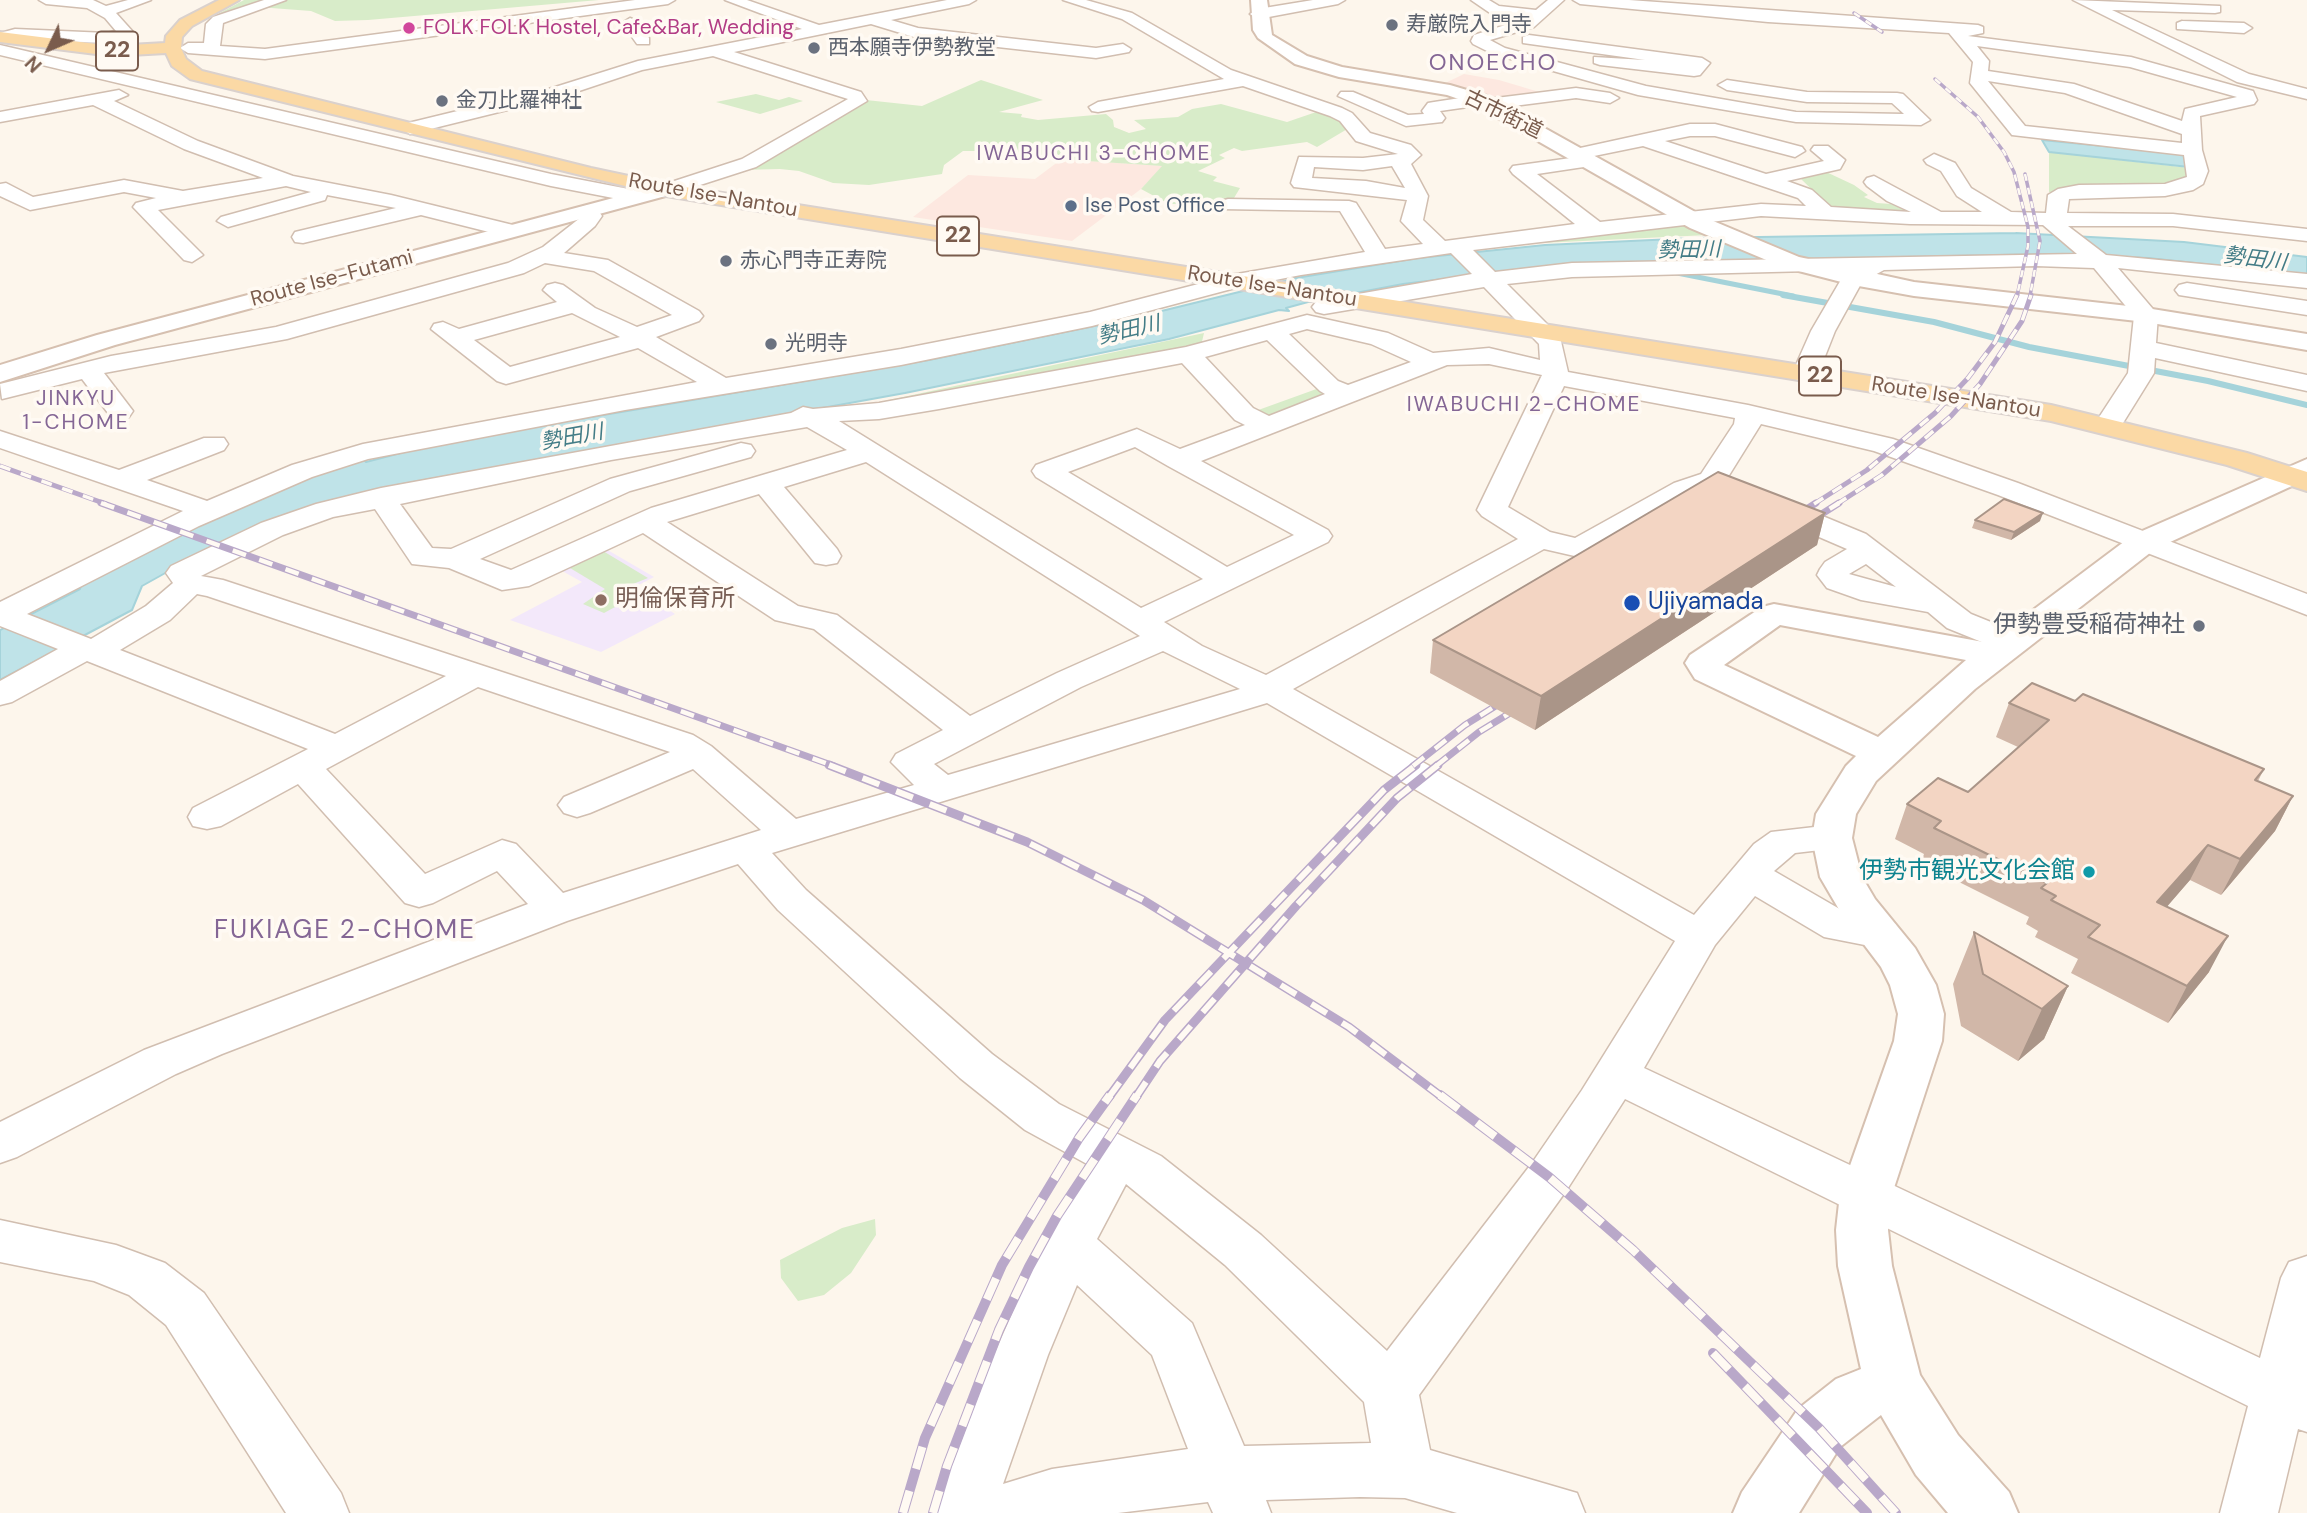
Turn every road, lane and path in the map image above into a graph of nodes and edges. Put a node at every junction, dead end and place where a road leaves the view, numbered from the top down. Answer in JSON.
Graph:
{"nodes":[{"id":1,"x":46,"y":0,"type":"edge"},
{"id":2,"x":144,"y":0,"type":"edge"},
{"id":3,"x":231,"y":0,"type":"edge"},
{"id":4,"x":279,"y":0,"type":"edge"},
{"id":5,"x":668,"y":0,"type":"edge"},
{"id":6,"x":732,"y":0,"type":"edge"},
{"id":7,"x":970,"y":0,"type":"edge"},
{"id":8,"x":1070,"y":0,"type":"edge"},
{"id":9,"x":1126,"y":0,"type":"edge"},
{"id":10,"x":1338,"y":0,"type":"edge"},
{"id":11,"x":1478,"y":0,"type":"edge"},
{"id":12,"x":1557,"y":0,"type":"edge"},
{"id":13,"x":1580,"y":0,"type":"edge"},
{"id":14,"x":2084,"y":2,"type":"edge"},
{"id":15,"x":641,"y":4,"type":"junction"},
{"id":16,"x":1094,"y":7,"type":"junction"},
{"id":17,"x":1258,"y":7,"type":"edge"},
{"id":18,"x":2216,"y":9,"type":"dead end"},
{"id":19,"x":105,"y":12,"type":"junction"},
{"id":20,"x":870,"y":12,"type":"junction"},
{"id":21,"x":894,"y":14,"type":"junction"},
{"id":22,"x":1757,"y":16,"type":"junction"},
{"id":23,"x":1538,"y":17,"type":"junction"},
{"id":24,"x":378,"y":20,"type":"dead end"},
{"id":25,"x":2129,"y":25,"type":"junction"},
{"id":26,"x":2245,"y":28,"type":"dead end"},
{"id":27,"x":817,"y":29,"type":"junction"},
{"id":28,"x":1569,"y":29,"type":"dead end"},
{"id":29,"x":240,"y":30,"type":"dead end"},
{"id":30,"x":213,"y":33,"type":"junction"},
{"id":31,"x":1959,"y":34,"type":"junction"},
{"id":32,"x":395,"y":36,"type":"junction"},
{"id":33,"x":0,"y":37,"type":"edge"},
{"id":34,"x":1490,"y":40,"type":"junction"},
{"id":35,"x":643,"y":41,"type":"dead end"},
{"id":36,"x":62,"y":45,"type":"junction"},
{"id":37,"x":179,"y":47,"type":"junction"},
{"id":38,"x":1085,"y":47,"type":"junction"},
{"id":39,"x":206,"y":49,"type":"junction"},
{"id":40,"x":1123,"y":49,"type":"dead end"},
{"id":41,"x":0,"y":50,"type":"edge"},
{"id":42,"x":710,"y":50,"type":"junction"},
{"id":43,"x":265,"y":54,"type":"junction"},
{"id":44,"x":2201,"y":58,"type":"junction"},
{"id":45,"x":345,"y":61,"type":"dead end"},
{"id":46,"x":1024,"y":63,"type":"dead end"},
{"id":47,"x":1979,"y":67,"type":"junction"},
{"id":48,"x":2106,"y":76,"type":"dead end"},
{"id":49,"x":1242,"y":82,"type":"junction"},
{"id":50,"x":157,"y":85,"type":"junction"},
{"id":51,"x":1727,"y":85,"type":"dead end"},
{"id":52,"x":2307,"y":94,"type":"edge"},
{"id":53,"x":1988,"y":95,"type":"junction"},
{"id":54,"x":1347,"y":96,"type":"dead end"},
{"id":55,"x":95,"y":99,"type":"junction"},
{"id":56,"x":2185,"y":100,"type":"dead end"},
{"id":57,"x":1485,"y":102,"type":"junction"},
{"id":58,"x":2038,"y":103,"type":"dead end"},
{"id":59,"x":1717,"y":104,"type":"junction"},
{"id":60,"x":1098,"y":107,"type":"dead end"},
{"id":61,"x":2209,"y":108,"type":"junction"},
{"id":62,"x":0,"y":117,"type":"edge"},
{"id":63,"x":1796,"y":117,"type":"junction"},
{"id":64,"x":2076,"y":118,"type":"dead end"},
{"id":65,"x":410,"y":128,"type":"junction"},
{"id":66,"x":1927,"y":138,"type":"dead end"},
{"id":67,"x":1644,"y":140,"type":"junction"},
{"id":68,"x":2102,"y":140,"type":"junction"},
{"id":69,"x":2191,"y":140,"type":"junction"},
{"id":70,"x":1939,"y":153,"type":"dead end"},
{"id":71,"x":1584,"y":158,"type":"junction"},
{"id":72,"x":1403,"y":159,"type":"junction"},
{"id":73,"x":1768,"y":180,"type":"junction"},
{"id":74,"x":288,"y":181,"type":"junction"},
{"id":75,"x":1874,"y":182,"type":"dead end"},
{"id":76,"x":2,"y":187,"type":"edge"},
{"id":77,"x":666,"y":190,"type":"junction"},
{"id":78,"x":340,"y":191,"type":"junction"},
{"id":79,"x":183,"y":197,"type":"junction"},
{"id":80,"x":639,"y":197,"type":"junction"},
{"id":81,"x":30,"y":204,"type":"junction"},
{"id":82,"x":1228,"y":205,"type":"dead end"},
{"id":83,"x":1415,"y":206,"type":"junction"},
{"id":84,"x":144,"y":207,"type":"junction"},
{"id":85,"x":1349,"y":207,"type":"junction"},
{"id":86,"x":422,"y":208,"type":"junction"},
{"id":87,"x":589,"y":211,"type":"junction"},
{"id":88,"x":1823,"y":211,"type":"junction"},
{"id":89,"x":120,"y":213,"type":"dead end"},
{"id":90,"x":1691,"y":219,"type":"junction"},
{"id":91,"x":2007,"y":219,"type":"junction"},
{"id":92,"x":228,"y":221,"type":"dead end"},
{"id":93,"x":2054,"y":221,"type":"junction"},
{"id":94,"x":45,"y":223,"type":"dead end"},
{"id":95,"x":1941,"y":224,"type":"junction"},
{"id":96,"x":1596,"y":230,"type":"junction"},
{"id":97,"x":1901,"y":230,"type":"dead end"},
{"id":98,"x":509,"y":232,"type":"junction"},
{"id":99,"x":1722,"y":235,"type":"junction"},
{"id":100,"x":2307,"y":235,"type":"edge"},
{"id":101,"x":303,"y":237,"type":"dead end"},
{"id":102,"x":1451,"y":247,"type":"junction"},
{"id":103,"x":2307,"y":252,"type":"edge"},
{"id":104,"x":192,"y":255,"type":"dead end"},
{"id":105,"x":543,"y":256,"type":"junction"},
{"id":106,"x":1379,"y":257,"type":"junction"},
{"id":107,"x":1887,"y":262,"type":"junction"},
{"id":108,"x":1795,"y":263,"type":"junction"},
{"id":109,"x":2103,"y":266,"type":"junction"},
{"id":110,"x":1490,"y":278,"type":"junction"},
{"id":111,"x":1853,"y":278,"type":"junction"},
{"id":112,"x":2307,"y":281,"type":"edge"},
{"id":113,"x":1244,"y":282,"type":"junction"},
{"id":114,"x":553,"y":289,"type":"dead end"},
{"id":115,"x":1349,"y":299,"type":"junction"},
{"id":116,"x":574,"y":305,"type":"junction"},
{"id":117,"x":2307,"y":308,"type":"edge"},
{"id":118,"x":2146,"y":315,"type":"junction"},
{"id":119,"x":1540,"y":330,"type":"junction"},
{"id":120,"x":1273,"y":333,"type":"junction"},
{"id":121,"x":639,"y":337,"type":"junction"},
{"id":122,"x":2307,"y":342,"type":"edge"},
{"id":123,"x":1220,"y":348,"type":"junction"},
{"id":124,"x":1188,"y":354,"type":"junction"},
{"id":125,"x":1432,"y":362,"type":"junction"},
{"id":126,"x":2143,"y":362,"type":"junction"},
{"id":127,"x":90,"y":369,"type":"junction"},
{"id":128,"x":1555,"y":374,"type":"junction"},
{"id":129,"x":1805,"y":374,"type":"junction"},
{"id":130,"x":1,"y":383,"type":"edge"},
{"id":131,"x":2307,"y":383,"type":"edge"},
{"id":132,"x":742,"y":385,"type":"junction"},
{"id":133,"x":1348,"y":395,"type":"junction"},
{"id":134,"x":120,"y":411,"type":"dead end"},
{"id":135,"x":1748,"y":413,"type":"junction"},
{"id":136,"x":814,"y":420,"type":"junction"},
{"id":137,"x":1267,"y":425,"type":"junction"},
{"id":138,"x":2108,"y":425,"type":"junction"},
{"id":139,"x":0,"y":439,"type":"edge"},
{"id":140,"x":214,"y":444,"type":"dead end"},
{"id":141,"x":611,"y":452,"type":"junction"},
{"id":142,"x":870,"y":452,"type":"junction"},
{"id":143,"x":1178,"y":460,"type":"junction"},
{"id":144,"x":494,"y":474,"type":"junction"},
{"id":145,"x":2301,"y":475,"type":"edge"},
{"id":146,"x":120,"y":480,"type":"junction"},
{"id":147,"x":637,"y":480,"type":"junction"},
{"id":148,"x":1711,"y":480,"type":"junction"},
{"id":149,"x":765,"y":484,"type":"junction"},
{"id":150,"x":381,"y":497,"type":"junction"},
{"id":151,"x":205,"y":513,"type":"junction"},
{"id":152,"x":645,"y":521,"type":"junction"},
{"id":153,"x":534,"y":523,"type":"junction"},
{"id":154,"x":1541,"y":539,"type":"junction"},
{"id":155,"x":2144,"y":542,"type":"junction"},
{"id":156,"x":1868,"y":549,"type":"junction"},
{"id":157,"x":826,"y":556,"type":"dead end"},
{"id":158,"x":455,"y":559,"type":"junction"},
{"id":159,"x":1225,"y":579,"type":"junction"},
{"id":160,"x":190,"y":584,"type":"junction"},
{"id":161,"x":1938,"y":605,"type":"junction"},
{"id":162,"x":2307,"y":606,"type":"edge"},
{"id":163,"x":2,"y":616,"type":"edge"},
{"id":164,"x":1152,"y":630,"type":"junction"},
{"id":165,"x":87,"y":648,"type":"junction"},
{"id":166,"x":2003,"y":649,"type":"junction"},
{"id":167,"x":473,"y":676,"type":"junction"},
{"id":168,"x":1270,"y":690,"type":"junction"},
{"id":169,"x":0,"y":695,"type":"edge"},
{"id":170,"x":968,"y":732,"type":"junction"},
{"id":171,"x":338,"y":748,"type":"junction"},
{"id":172,"x":1880,"y":753,"type":"junction"},
{"id":173,"x":698,"y":754,"type":"junction"},
{"id":174,"x":303,"y":767,"type":"junction"},
{"id":175,"x":941,"y":788,"type":"junction"},
{"id":176,"x":577,"y":805,"type":"dead end"},
{"id":177,"x":207,"y":817,"type":"dead end"},
{"id":178,"x":789,"y":834,"type":"junction"},
{"id":179,"x":1832,"y":838,"type":"junction"},
{"id":180,"x":745,"y":848,"type":"junction"},
{"id":181,"x":1750,"y":875,"type":"junction"},
{"id":182,"x":552,"y":911,"type":"junction"},
{"id":183,"x":1880,"y":934,"type":"junction"},
{"id":184,"x":1699,"y":936,"type":"junction"},
{"id":185,"x":1617,"y":1075,"type":"junction"},
{"id":186,"x":0,"y":1144,"type":"edge"},
{"id":187,"x":1116,"y":1157,"type":"junction"},
{"id":188,"x":1866,"y":1194,"type":"junction"},
{"id":189,"x":0,"y":1241,"type":"edge"},
{"id":190,"x":1068,"y":1245,"type":"junction"},
{"id":191,"x":2307,"y":1278,"type":"edge"},
{"id":192,"x":1893,"y":1383,"type":"junction"},
{"id":193,"x":1390,"y":1390,"type":"junction"},
{"id":194,"x":2292,"y":1399,"type":"edge"},
{"id":195,"x":1405,"y":1471,"type":"junction"},
{"id":196,"x":1235,"y":1493,"type":"edge"},
{"id":197,"x":320,"y":1513,"type":"edge"},
{"id":198,"x":962,"y":1513,"type":"edge"},
{"id":199,"x":1001,"y":1513,"type":"edge"},
{"id":200,"x":1556,"y":1513,"type":"edge"},
{"id":201,"x":1764,"y":1513,"type":"edge"},
{"id":202,"x":1987,"y":1513,"type":"edge"},
{"id":203,"x":2249,"y":1513,"type":"edge"}],
"edges":[{"from":1,"to":19,"type":"street"},
{"from":2,"to":19,"type":"street"},
{"from":3,"to":37,"type":"main road"},
{"from":4,"to":30,"type":"street"},
{"from":5,"to":15,"type":"street"},
{"from":6,"to":27,"type":"street"},
{"from":7,"to":21,"type":"street"},
{"from":8,"to":16,"type":"street"},
{"from":9,"to":16,"type":"street"},
{"from":10,"to":17,"type":"street"},
{"from":11,"to":23,"type":"street"},
{"from":12,"to":23,"type":"street"},
{"from":13,"to":22,"type":"street"},
{"from":14,"to":18,"type":"street"},
{"from":14,"to":25,"type":"street"},
{"from":15,"to":32,"type":"street"},
{"from":15,"to":35,"type":"street"},
{"from":16,"to":49,"type":"street"},
{"from":17,"to":57,"type":"street","name":"古市街道"},
{"from":19,"to":33,"type":"street"},
{"from":20,"to":21,"type":"street"},
{"from":20,"to":27,"type":"street"},
{"from":20,"to":38,"type":"street"},
{"from":21,"to":38,"type":"street"},
{"from":22,"to":23,"type":"street"},
{"from":22,"to":31,"type":"street"},
{"from":23,"to":28,"type":"street"},
{"from":23,"to":34,"type":"street"},
{"from":24,"to":32,"type":"street"},
{"from":25,"to":26,"type":"street"},
{"from":25,"to":44,"type":"street"},
{"from":27,"to":42,"type":"street"},
{"from":29,"to":30,"type":"street"},
{"from":30,"to":39,"type":"street"},
{"from":31,"to":44,"type":"street"},
{"from":31,"to":47,"type":"street"},
{"from":31,"to":61,"type":"street"},
{"from":32,"to":43,"type":"street"},
{"from":33,"to":36,"type":"main road","name":"Route Ise-Nantou","number":"22"},
{"from":34,"to":34,"type":"street"},
{"from":34,"to":59,"type":"street"},
{"from":36,"to":37,"type":"main road","name":"Route Ise-Nantou","number":"22"},
{"from":36,"to":37,"type":"main road"},
{"from":37,"to":39,"type":"street"},
{"from":37,"to":65,"type":"main road","name":"Route Ise-Nantou","number":"22"},
{"from":38,"to":40,"type":"street"},
{"from":38,"to":46,"type":"street"},
{"from":39,"to":43,"type":"street"},
{"from":41,"to":50,"type":"street"},
{"from":42,"to":65,"type":"street"},
{"from":42,"to":77,"type":"street"},
{"from":43,"to":45,"type":"street"},
{"from":44,"to":52,"type":"street"},
{"from":47,"to":48,"type":"street"},
{"from":47,"to":53,"type":"street"},
{"from":47,"to":69,"type":"street"},
{"from":49,"to":60,"type":"street"},
{"from":49,"to":72,"type":"street"},
{"from":50,"to":55,"type":"street"},
{"from":50,"to":80,"type":"street"},
{"from":51,"to":63,"type":"street"},
{"from":53,"to":58,"type":"street"},
{"from":53,"to":68,"type":"street"},
{"from":54,"to":57,"type":"street"},
{"from":55,"to":62,"type":"street"},
{"from":55,"to":74,"type":"street"},
{"from":56,"to":61,"type":"street"},
{"from":57,"to":59,"type":"street"},
{"from":57,"to":71,"type":"street","name":"古市街道"},
{"from":59,"to":63,"type":"street"},
{"from":61,"to":69,"type":"street"},
{"from":63,"to":66,"type":"street"},
{"from":64,"to":68,"type":"street"},
{"from":65,"to":77,"type":"main road","name":"Route Ise-Nantou","number":"22"},
{"from":67,"to":71,"type":"street"},
{"from":67,"to":73,"type":"street"},
{"from":67,"to":73,"type":"street"},
{"from":68,"to":69,"type":"street"},
{"from":69,"to":93,"type":"street"},
{"from":70,"to":91,"type":"street"},
{"from":71,"to":90,"type":"street","name":"古市街道"},
{"from":71,"to":96,"type":"street"},
{"from":72,"to":83,"type":"street"},
{"from":72,"to":83,"type":"street"},
{"from":73,"to":88,"type":"street"},
{"from":74,"to":78,"type":"street"},
{"from":74,"to":79,"type":"street"},
{"from":75,"to":95,"type":"street"},
{"from":76,"to":81,"type":"street"},
{"from":77,"to":80,"type":"street","name":"Route Ise-Futami"},
{"from":77,"to":113,"type":"main road","name":"Route Ise-Nantou","number":"22"},
{"from":78,"to":86,"type":"street"},
{"from":78,"to":92,"type":"street"},
{"from":79,"to":81,"type":"street"},
{"from":79,"to":84,"type":"street"},
{"from":80,"to":87,"type":"street","name":"Route Ise-Futami"},
{"from":81,"to":94,"type":"street"},
{"from":82,"to":85,"type":"street"},
{"from":83,"to":85,"type":"street"},
{"from":83,"to":102,"type":"street"},
{"from":84,"to":89,"type":"street"},
{"from":84,"to":104,"type":"street"},
{"from":85,"to":106,"type":"street"},
{"from":86,"to":98,"type":"street"},
{"from":86,"to":101,"type":"street"},
{"from":87,"to":98,"type":"street","name":"Route Ise-Futami"},
{"from":87,"to":105,"type":"street"},
{"from":88,"to":90,"type":"street"},
{"from":88,"to":95,"type":"street"},
{"from":90,"to":96,"type":"street"},
{"from":90,"to":99,"type":"street","name":"古市街道"},
{"from":91,"to":93,"type":"street"},
{"from":91,"to":95,"type":"street"},
{"from":93,"to":100,"type":"street"},
{"from":93,"to":103,"type":"street"},
{"from":93,"to":109,"type":"street"},
{"from":96,"to":102,"type":"street"},
{"from":97,"to":99,"type":"street"},
{"from":98,"to":130,"type":"street","name":"Route Ise-Futami"},
{"from":99,"to":108,"type":"street","name":"古市街道"},
{"from":102,"to":106,"type":"street"},
{"from":102,"to":110,"type":"street"},
{"from":105,"to":121,"type":"street"},
{"from":105,"to":127,"type":"street"},
{"from":106,"to":113,"type":"street"},
{"from":107,"to":108,"type":"street"},
{"from":107,"to":109,"type":"street"},
{"from":107,"to":111,"type":"street"},
{"from":108,"to":110,"type":"street"},
{"from":108,"to":111,"type":"street","name":"古市街道"},
{"from":109,"to":112,"type":"street"},
{"from":109,"to":117,"type":"street"},
{"from":109,"to":118,"type":"street"},
{"from":110,"to":115,"type":"street"},
{"from":110,"to":119,"type":"street"},
{"from":111,"to":118,"type":"street","name":"古市街道"},
{"from":111,"to":129,"type":"street"},
{"from":113,"to":115,"type":"main road","name":"Route Ise-Nantou","number":"22"},
{"from":113,"to":132,"type":"street"},
{"from":114,"to":116,"type":"street"},
{"from":115,"to":119,"type":"main road","name":"Route Ise-Nantou","number":"22"},
{"from":115,"to":123,"type":"street"},
{"from":116,"to":121,"type":"street"},
{"from":116,"to":121,"type":"street"},
{"from":118,"to":122,"type":"street","name":"古市街道"},
{"from":118,"to":126,"type":"street"},
{"from":119,"to":128,"type":"street"},
{"from":119,"to":129,"type":"main road","name":"Route Ise-Nantou","number":"22"},
{"from":120,"to":123,"type":"street"},
{"from":120,"to":125,"type":"street"},
{"from":120,"to":133,"type":"street"},
{"from":121,"to":132,"type":"street"},
{"from":123,"to":124,"type":"street"},
{"from":124,"to":136,"type":"street"},
{"from":124,"to":137,"type":"street"},
{"from":125,"to":128,"type":"street"},
{"from":125,"to":133,"type":"street"},
{"from":126,"to":131,"type":"street"},
{"from":126,"to":138,"type":"street"},
{"from":127,"to":130,"type":"street"},
{"from":127,"to":134,"type":"street"},
{"from":128,"to":135,"type":"street"},
{"from":128,"to":154,"type":"street"},
{"from":129,"to":138,"type":"main road","name":"Route Ise-Nantou","number":"22"},
{"from":132,"to":136,"type":"street"},
{"from":132,"to":151,"type":"street"},
{"from":133,"to":137,"type":"street"},
{"from":135,"to":148,"type":"street"},
{"from":135,"to":155,"type":"street"},
{"from":136,"to":141,"type":"street"},
{"from":136,"to":142,"type":"street"},
{"from":136,"to":147,"type":"street"},
{"from":137,"to":143,"type":"street"},
{"from":138,"to":145,"type":"main road","name":"Route Ise-Nantou","number":"22"},
{"from":139,"to":146,"type":"street"},
{"from":140,"to":146,"type":"street"},
{"from":141,"to":144,"type":"street"},
{"from":141,"to":147,"type":"street"},
{"from":142,"to":149,"type":"street"},
{"from":142,"to":164,"type":"street"},
{"from":143,"to":159,"type":"street"},
{"from":143,"to":159,"type":"street"},
{"from":144,"to":150,"type":"street"},
{"from":144,"to":153,"type":"street"},
{"from":145,"to":155,"type":"street"},
{"from":146,"to":151,"type":"street"},
{"from":147,"to":153,"type":"street"},
{"from":148,"to":154,"type":"street"},
{"from":148,"to":156,"type":"street"},
{"from":149,"to":152,"type":"street"},
{"from":149,"to":157,"type":"street"},
{"from":150,"to":158,"type":"street"},
{"from":150,"to":160,"type":"street"},
{"from":151,"to":163,"type":"street"},
{"from":152,"to":158,"type":"street"},
{"from":152,"to":170,"type":"street"},
{"from":153,"to":158,"type":"street"},
{"from":154,"to":168,"type":"street"},
{"from":155,"to":162,"type":"street"},
{"from":155,"to":166,"type":"street"},
{"from":156,"to":161,"type":"street"},
{"from":156,"to":161,"type":"street"},
{"from":159,"to":164,"type":"street"},
{"from":160,"to":165,"type":"street"},
{"from":160,"to":167,"type":"street"},
{"from":161,"to":166,"type":"street"},
{"from":163,"to":165,"type":"street"},
{"from":164,"to":168,"type":"street"},
{"from":164,"to":170,"type":"street"},
{"from":165,"to":169,"type":"street"},
{"from":165,"to":171,"type":"street"},
{"from":166,"to":172,"type":"street"},
{"from":166,"to":172,"type":"street"},
{"from":167,"to":171,"type":"street"},
{"from":167,"to":173,"type":"street"},
{"from":168,"to":175,"type":"street"},
{"from":168,"to":184,"type":"street"},
{"from":170,"to":175,"type":"street"},
{"from":171,"to":174,"type":"street"},
{"from":172,"to":179,"type":"street"},
{"from":173,"to":176,"type":"street"},
{"from":173,"to":178,"type":"street"},
{"from":174,"to":177,"type":"street"},
{"from":174,"to":182,"type":"street"},
{"from":175,"to":178,"type":"street"},
{"from":178,"to":180,"type":"street"},
{"from":179,"to":181,"type":"street"},
{"from":179,"to":183,"type":"street"},
{"from":180,"to":182,"type":"street"},
{"from":180,"to":187,"type":"street"},
{"from":181,"to":183,"type":"street"},
{"from":181,"to":184,"type":"street"},
{"from":182,"to":186,"type":"street"},
{"from":183,"to":188,"type":"street"},
{"from":184,"to":185,"type":"street"},
{"from":185,"to":188,"type":"street"},
{"from":185,"to":193,"type":"street"},
{"from":187,"to":190,"type":"street"},
{"from":187,"to":193,"type":"street"},
{"from":188,"to":192,"type":"street"},
{"from":188,"to":194,"type":"street"},
{"from":189,"to":197,"type":"street"},
{"from":190,"to":196,"type":"street"},
{"from":190,"to":198,"type":"street"},
{"from":191,"to":194,"type":"street"},
{"from":192,"to":201,"type":"street"},
{"from":192,"to":202,"type":"street"},
{"from":193,"to":195,"type":"street"},
{"from":194,"to":203,"type":"street"},
{"from":195,"to":196,"type":"street"},
{"from":195,"to":200,"type":"street"},
{"from":196,"to":199,"type":"street"}]}
